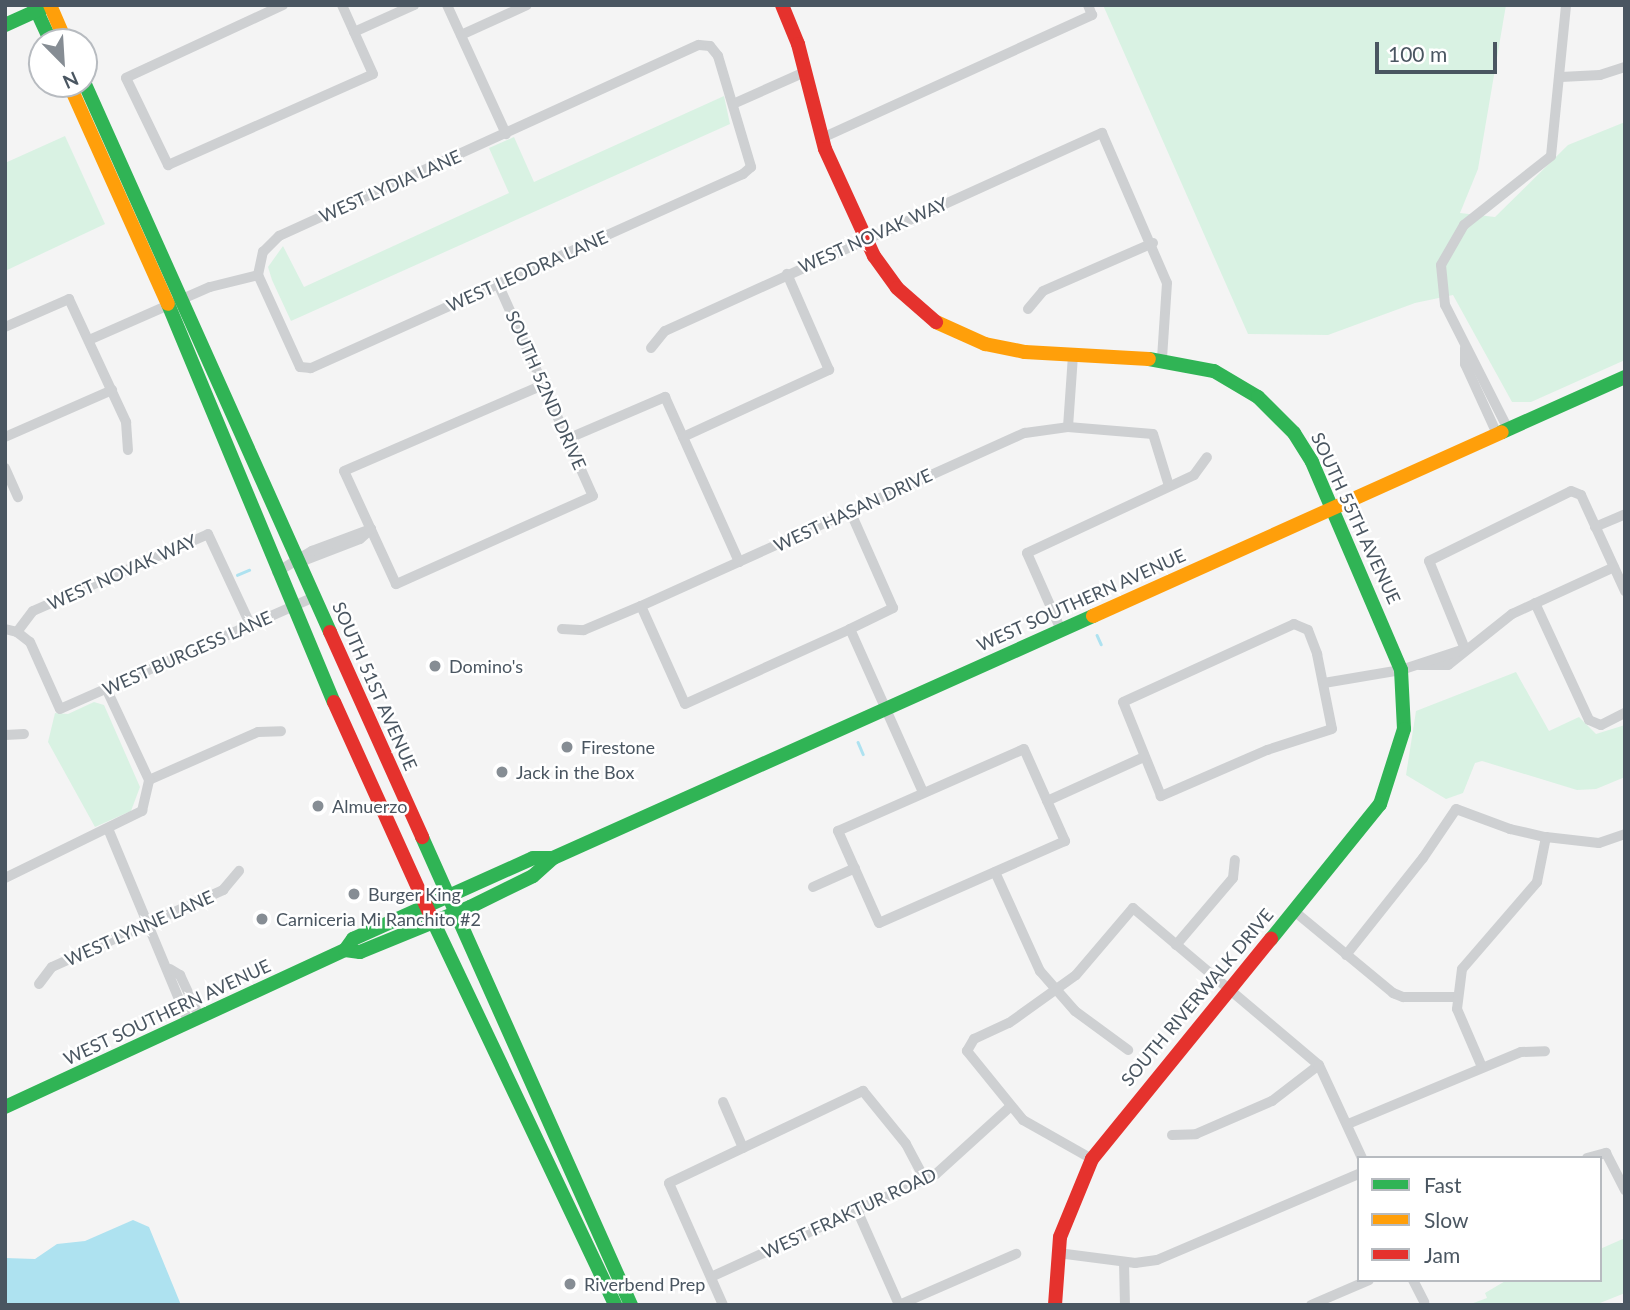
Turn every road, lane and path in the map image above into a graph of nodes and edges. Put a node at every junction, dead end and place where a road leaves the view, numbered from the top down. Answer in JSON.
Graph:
{"nodes":[{"id":1,"x":283,"y":5,"type":"edge"},
{"id":2,"x":342,"y":5,"type":"edge"},
{"id":3,"x":414,"y":5,"type":"edge"},
{"id":4,"x":447,"y":5,"type":"edge"},
{"id":5,"x":527,"y":5,"type":"edge"},
{"id":6,"x":1566,"y":5,"type":"edge"},
{"id":7,"x":786,"y":6,"type":"edge"},
{"id":8,"x":43,"y":7,"type":"edge"},
{"id":9,"x":1090,"y":10,"type":"edge"},
{"id":10,"x":5,"y":25,"type":"edge"},
{"id":11,"x":48,"y":28,"type":"edge"},
{"id":12,"x":57,"y":28,"type":"edge"},
{"id":13,"x":354,"y":32,"type":"junction"},
{"id":14,"x":461,"y":35,"type":"junction"},
{"id":15,"x":1625,"y":67,"type":"edge"},
{"id":16,"x":805,"y":72,"type":"junction"},
{"id":17,"x":1561,"y":77,"type":"junction"},
{"id":18,"x":76,"y":98,"type":"edge"},
{"id":19,"x":91,"y":98,"type":"edge"},
{"id":20,"x":733,"y":104,"type":"junction"},
{"id":21,"x":506,"y":134,"type":"junction"},
{"id":22,"x":821,"y":138,"type":"junction"},
{"id":23,"x":865,"y":238,"type":"junction"},
{"id":24,"x":1153,"y":243,"type":"junction"},
{"id":25,"x":787,"y":274,"type":"junction"},
{"id":26,"x":258,"y":275,"type":"junction"},
{"id":27,"x":498,"y":284,"type":"junction"},
{"id":28,"x":175,"y":302,"type":"junction"},
{"id":29,"x":1028,"y":310,"type":"dead end"},
{"id":30,"x":5,"y":327,"type":"edge"},
{"id":31,"x":89,"y":340,"type":"junction"},
{"id":32,"x":651,"y":348,"type":"dead end"},
{"id":33,"x":1465,"y":348,"type":"junction"},
{"id":34,"x":1073,"y":355,"type":"junction"},
{"id":35,"x":1162,"y":359,"type":"junction"},
{"id":36,"x":1625,"y":377,"type":"edge"},
{"id":37,"x":1487,"y":383,"type":"junction"},
{"id":38,"x":543,"y":385,"type":"junction"},
{"id":39,"x":1476,"y":388,"type":"junction"},
{"id":40,"x":112,"y":390,"type":"junction"},
{"id":41,"x":1068,"y":427,"type":"junction"},
{"id":42,"x":1503,"y":432,"type":"junction"},
{"id":43,"x":5,"y":437,"type":"edge"},
{"id":44,"x":683,"y":437,"type":"junction"},
{"id":45,"x":568,"y":439,"type":"junction"},
{"id":46,"x":128,"y":450,"type":"dead end"},
{"id":47,"x":1207,"y":457,"type":"dead end"},
{"id":48,"x":5,"y":468,"type":"edge"},
{"id":49,"x":1169,"y":486,"type":"junction"},
{"id":50,"x":18,"y":497,"type":"dead end"},
{"id":51,"x":1333,"y":509,"type":"junction"},
{"id":52,"x":850,"y":511,"type":"junction"},
{"id":53,"x":1625,"y":513,"type":"edge"},
{"id":54,"x":1595,"y":527,"type":"junction"},
{"id":55,"x":371,"y":529,"type":"junction"},
{"id":56,"x":298,"y":562,"type":"junction"},
{"id":57,"x":739,"y":562,"type":"junction"},
{"id":58,"x":1614,"y":567,"type":"junction"},
{"id":59,"x":277,"y":572,"type":"junction"},
{"id":60,"x":1625,"y":591,"type":"edge"},
{"id":61,"x":314,"y":597,"type":"junction"},
{"id":62,"x":1535,"y":603,"type":"junction"},
{"id":63,"x":291,"y":606,"type":"junction"},
{"id":64,"x":641,"y":607,"type":"junction"},
{"id":65,"x":250,"y":624,"type":"junction"},
{"id":66,"x":5,"y":629,"type":"edge"},
{"id":67,"x":562,"y":629,"type":"dead end"},
{"id":68,"x":850,"y":629,"type":"junction"},
{"id":69,"x":1061,"y":630,"type":"junction"},
{"id":70,"x":17,"y":632,"type":"junction"},
{"id":71,"x":1465,"y":649,"type":"junction"},
{"id":72,"x":1443,"y":654,"type":"junction"},
{"id":73,"x":1419,"y":665,"type":"junction"},
{"id":74,"x":1448,"y":665,"type":"junction"},
{"id":75,"x":1401,"y":670,"type":"junction"},
{"id":76,"x":1324,"y":683,"type":"junction"},
{"id":77,"x":106,"y":688,"type":"junction"},
{"id":78,"x":886,"y":708,"type":"junction"},
{"id":79,"x":1625,"y":713,"type":"edge"},
{"id":80,"x":1404,"y":729,"type":"joint"},
{"id":81,"x":281,"y":731,"type":"dead end"},
{"id":82,"x":24,"y":734,"type":"dead end"},
{"id":83,"x":5,"y":735,"type":"edge"},
{"id":84,"x":358,"y":756,"type":"junction"},
{"id":85,"x":1144,"y":757,"type":"junction"},
{"id":86,"x":149,"y":780,"type":"junction"},
{"id":87,"x":398,"y":785,"type":"junction"},
{"id":88,"x":923,"y":792,"type":"junction"},
{"id":89,"x":1047,"y":801,"type":"junction"},
{"id":90,"x":109,"y":831,"type":"junction"},
{"id":91,"x":1625,"y":834,"type":"edge"},
{"id":92,"x":1546,"y":837,"type":"junction"},
{"id":93,"x":553,"y":858,"type":"junction"},
{"id":94,"x":1236,"y":860,"type":"dead end"},
{"id":95,"x":855,"y":868,"type":"junction"},
{"id":96,"x":239,"y":870,"type":"dead end"},
{"id":97,"x":995,"y":872,"type":"junction"},
{"id":98,"x":5,"y":878,"type":"edge"},
{"id":99,"x":813,"y":887,"type":"dead end"},
{"id":100,"x":447,"y":897,"type":"junction"},
{"id":101,"x":1294,"y":911,"type":"junction"},
{"id":102,"x":453,"y":912,"type":"junction"},
{"id":103,"x":429,"y":913,"type":"junction"},
{"id":104,"x":150,"y":923,"type":"junction"},
{"id":105,"x":1176,"y":945,"type":"junction"},
{"id":106,"x":1346,"y":955,"type":"junction"},
{"id":107,"x":39,"y":984,"type":"dead end"},
{"id":108,"x":1229,"y":989,"type":"junction"},
{"id":109,"x":1057,"y":991,"type":"junction"},
{"id":110,"x":1456,"y":998,"type":"junction"},
{"id":111,"x":195,"y":1021,"type":"junction"},
{"id":112,"x":1128,"y":1050,"type":"dead end"},
{"id":113,"x":1545,"y":1051,"type":"dead end"},
{"id":114,"x":1318,"y":1065,"type":"junction"},
{"id":115,"x":1482,"y":1067,"type":"junction"},
{"id":116,"x":723,"y":1102,"type":"dead end"},
{"id":117,"x":5,"y":1107,"type":"edge"},
{"id":118,"x":1010,"y":1107,"type":"junction"},
{"id":119,"x":1348,"y":1124,"type":"junction"},
{"id":120,"x":1172,"y":1135,"type":"dead end"},
{"id":121,"x":743,"y":1148,"type":"junction"},
{"id":122,"x":561,"y":1150,"type":"junction"},
{"id":123,"x":1361,"y":1156,"type":"edge"},
{"id":124,"x":1595,"y":1156,"type":"edge"},
{"id":125,"x":545,"y":1157,"type":"junction"},
{"id":126,"x":1092,"y":1159,"type":"junction"},
{"id":127,"x":1357,"y":1175,"type":"edge"},
{"id":128,"x":925,"y":1180,"type":"junction"},
{"id":129,"x":1625,"y":1190,"type":"edge"},
{"id":130,"x":857,"y":1210,"type":"junction"},
{"id":131,"x":1058,"y":1253,"type":"junction"},
{"id":132,"x":1016,"y":1254,"type":"dead end"},
{"id":133,"x":1124,"y":1262,"type":"junction"},
{"id":134,"x":711,"y":1277,"type":"junction"},
{"id":135,"x":1364,"y":1282,"type":"edge"},
{"id":136,"x":1414,"y":1282,"type":"edge"},
{"id":137,"x":1424,"y":1302,"type":"dead end"},
{"id":138,"x":615,"y":1305,"type":"edge"},
{"id":139,"x":631,"y":1305,"type":"edge"},
{"id":140,"x":723,"y":1305,"type":"edge"},
{"id":141,"x":899,"y":1305,"type":"edge"},
{"id":142,"x":1055,"y":1305,"type":"edge"},
{"id":143,"x":1125,"y":1305,"type":"edge"},
{"id":144,"x":1311,"y":1305,"type":"edge"}],
"edges":[{"from":1,"to":13,"type":"street"},
{"from":2,"to":13,"type":"street"},
{"from":3,"to":13,"type":"street"},
{"from":4,"to":14,"type":"street"},
{"from":5,"to":14,"type":"street"},
{"from":6,"to":17,"type":"street"},
{"from":7,"to":16,"type":"main road","name":"SOUTH 55TH AVENUE"},
{"from":8,"to":10,"type":"main road"},
{"from":8,"to":11,"type":"main road"},
{"from":8,"to":12,"type":"main road"},
{"from":9,"to":22,"type":"street"},
{"from":14,"to":21,"type":"street"},
{"from":15,"to":17,"type":"street"},
{"from":16,"to":20,"type":"street"},
{"from":16,"to":22,"type":"main road","name":"SOUTH 55TH AVENUE"},
{"from":17,"to":33,"type":"street"},
{"from":18,"to":28,"type":"main road","name":"SOUTH 51ST AVENUE"},
{"from":19,"to":28,"type":"main road","name":"SOUTH 51ST AVENUE"},
{"from":20,"to":21,"type":"street","name":"WEST LYDIA LANE"},
{"from":20,"to":27,"type":"street","name":"WEST LEODRA LANE"},
{"from":21,"to":26,"type":"street","name":"WEST LYDIA LANE"},
{"from":22,"to":23,"type":"main road","name":"SOUTH 55TH AVENUE"},
{"from":23,"to":24,"type":"street","name":"WEST NOVAK WAY"},
{"from":23,"to":25,"type":"street","name":"WEST NOVAK WAY"},
{"from":23,"to":34,"type":"main road","name":"SOUTH 55TH AVENUE"},
{"from":24,"to":29,"type":"street"},
{"from":24,"to":35,"type":"street"},
{"from":25,"to":32,"type":"street","name":"WEST NOVAK WAY"},
{"from":25,"to":44,"type":"street"},
{"from":26,"to":27,"type":"street","name":"WEST LEODRA LANE"},
{"from":26,"to":28,"type":"street"},
{"from":27,"to":38,"type":"street","name":"SOUTH 52ND DRIVE"},
{"from":28,"to":31,"type":"street"},
{"from":28,"to":56,"type":"main road","name":"SOUTH 51ST AVENUE"},
{"from":28,"to":59,"type":"main road","name":"SOUTH 51ST AVENUE"},
{"from":30,"to":31,"type":"street"},
{"from":31,"to":40,"type":"street"},
{"from":33,"to":37,"type":"street"},
{"from":33,"to":39,"type":"street"},
{"from":34,"to":35,"type":"main road","name":"SOUTH 55TH AVENUE"},
{"from":34,"to":41,"type":"street"},
{"from":35,"to":51,"type":"main road","name":"SOUTH 55TH AVENUE"},
{"from":36,"to":42,"type":"main road","name":"WEST SOUTHERN AVENUE"},
{"from":37,"to":39,"type":"street"},
{"from":37,"to":42,"type":"street"},
{"from":38,"to":45,"type":"street","name":"SOUTH 52ND DRIVE"},
{"from":38,"to":55,"type":"street"},
{"from":39,"to":42,"type":"street"},
{"from":40,"to":43,"type":"street"},
{"from":40,"to":46,"type":"street"},
{"from":41,"to":49,"type":"street","name":"WEST HASAN DRIVE"},
{"from":41,"to":52,"type":"street","name":"WEST HASAN DRIVE"},
{"from":42,"to":51,"type":"main road","name":"WEST SOUTHERN AVENUE"},
{"from":44,"to":45,"type":"street"},
{"from":44,"to":57,"type":"street"},
{"from":45,"to":55,"type":"street","name":"SOUTH 52ND DRIVE"},
{"from":47,"to":49,"type":"street"},
{"from":48,"to":50,"type":"street"},
{"from":49,"to":69,"type":"street"},
{"from":51,"to":69,"type":"main road","name":"WEST SOUTHERN AVENUE"},
{"from":51,"to":75,"type":"main road","name":"SOUTH 55TH AVENUE"},
{"from":52,"to":57,"type":"street","name":"WEST HASAN DRIVE"},
{"from":52,"to":68,"type":"street"},
{"from":53,"to":54,"type":"street"},
{"from":54,"to":58,"type":"street"},
{"from":54,"to":71,"type":"street"},
{"from":55,"to":56,"type":"street"},
{"from":56,"to":59,"type":"street"},
{"from":56,"to":61,"type":"main road","name":"SOUTH 51ST AVENUE"},
{"from":57,"to":64,"type":"street","name":"WEST HASAN DRIVE"},
{"from":58,"to":60,"type":"street"},
{"from":58,"to":62,"type":"street"},
{"from":59,"to":63,"type":"main road","name":"SOUTH 51ST AVENUE"},
{"from":61,"to":63,"type":"street","name":"WEST BURGESS LANE"},
{"from":61,"to":87,"type":"main road","name":"SOUTH 51ST AVENUE"},
{"from":62,"to":71,"type":"street"},
{"from":62,"to":79,"type":"street"},
{"from":63,"to":65,"type":"street","name":"WEST BURGESS LANE"},
{"from":63,"to":84,"type":"main road","name":"SOUTH 51ST AVENUE"},
{"from":64,"to":67,"type":"street","name":"WEST HASAN DRIVE"},
{"from":64,"to":68,"type":"street"},
{"from":65,"to":70,"type":"street","name":"WEST NOVAK WAY"},
{"from":65,"to":77,"type":"street","name":"WEST BURGESS LANE"},
{"from":66,"to":70,"type":"street"},
{"from":68,"to":78,"type":"street"},
{"from":69,"to":78,"type":"main road","name":"WEST SOUTHERN AVENUE"},
{"from":70,"to":77,"type":"street","name":"WEST BURGESS LANE"},
{"from":71,"to":72,"type":"street"},
{"from":71,"to":74,"type":"street"},
{"from":72,"to":73,"type":"street"},
{"from":72,"to":74,"type":"street"},
{"from":73,"to":74,"type":"street"},
{"from":73,"to":75,"type":"street"},
{"from":75,"to":76,"type":"street"},
{"from":75,"to":80,"type":"main road","name":"SOUTH 55TH AVENUE"},
{"from":76,"to":85,"type":"street"},
{"from":76,"to":85,"type":"street"},
{"from":77,"to":86,"type":"street"},
{"from":78,"to":88,"type":"street"},
{"from":78,"to":93,"type":"main road","name":"WEST SOUTHERN AVENUE"},
{"from":80,"to":101,"type":"main road","name":"SOUTH RIVERWALK DRIVE"},
{"from":81,"to":86,"type":"street"},
{"from":82,"to":83,"type":"street"},
{"from":84,"to":87,"type":"main road"},
{"from":84,"to":103,"type":"main road","name":"SOUTH 51ST AVENUE"},
{"from":85,"to":89,"type":"street"},
{"from":86,"to":90,"type":"street"},
{"from":87,"to":100,"type":"main road","name":"SOUTH 51ST AVENUE"},
{"from":88,"to":89,"type":"street"},
{"from":88,"to":95,"type":"street"},
{"from":89,"to":97,"type":"street"},
{"from":90,"to":98,"type":"street"},
{"from":90,"to":104,"type":"street"},
{"from":91,"to":92,"type":"street"},
{"from":92,"to":106,"type":"street"},
{"from":92,"to":110,"type":"street"},
{"from":93,"to":100,"type":"main road","name":"WEST SOUTHERN AVENUE"},
{"from":93,"to":102,"type":"main road","name":"WEST SOUTHERN AVENUE"},
{"from":94,"to":105,"type":"street"},
{"from":95,"to":97,"type":"street"},
{"from":95,"to":99,"type":"street"},
{"from":96,"to":104,"type":"street","name":"WEST LYNNE LANE"},
{"from":97,"to":109,"type":"street"},
{"from":100,"to":102,"type":"main road","name":"SOUTH 51ST AVENUE"},
{"from":100,"to":103,"type":"main road","name":"WEST SOUTHERN AVENUE"},
{"from":101,"to":106,"type":"street"},
{"from":101,"to":108,"type":"main road","name":"SOUTH RIVERWALK DRIVE"},
{"from":102,"to":103,"type":"main road","name":"WEST SOUTHERN AVENUE"},
{"from":102,"to":122,"type":"main road","name":"SOUTH 51ST AVENUE"},
{"from":103,"to":111,"type":"main road","name":"WEST SOUTHERN AVENUE"},
{"from":103,"to":125,"type":"main road","name":"SOUTH 51ST AVENUE"},
{"from":104,"to":107,"type":"street","name":"WEST LYNNE LANE"},
{"from":104,"to":111,"type":"street"},
{"from":105,"to":108,"type":"street"},
{"from":105,"to":109,"type":"street"},
{"from":106,"to":110,"type":"street"},
{"from":108,"to":114,"type":"street"},
{"from":108,"to":126,"type":"main road","name":"SOUTH RIVERWALK DRIVE"},
{"from":109,"to":112,"type":"street"},
{"from":109,"to":118,"type":"street"},
{"from":110,"to":115,"type":"street"},
{"from":111,"to":117,"type":"main road","name":"WEST SOUTHERN AVENUE"},
{"from":113,"to":115,"type":"street"},
{"from":114,"to":119,"type":"street"},
{"from":114,"to":120,"type":"street"},
{"from":115,"to":119,"type":"street"},
{"from":116,"to":121,"type":"street"},
{"from":118,"to":126,"type":"street"},
{"from":118,"to":128,"type":"street","name":"WEST FRAKTUR ROAD"},
{"from":119,"to":123,"type":"street"},
{"from":121,"to":128,"type":"street"},
{"from":121,"to":134,"type":"street"},
{"from":122,"to":125,"type":"main road"},
{"from":122,"to":139,"type":"main road","name":"SOUTH 51ST AVENUE"},
{"from":124,"to":129,"type":"street"},
{"from":125,"to":138,"type":"main road","name":"SOUTH 51ST AVENUE"},
{"from":126,"to":131,"type":"main road","name":"SOUTH RIVERWALK DRIVE"},
{"from":127,"to":133,"type":"street"},
{"from":128,"to":130,"type":"street","name":"WEST FRAKTUR ROAD"},
{"from":130,"to":134,"type":"street","name":"WEST FRAKTUR ROAD"},
{"from":130,"to":141,"type":"street"},
{"from":131,"to":133,"type":"street"},
{"from":131,"to":142,"type":"main road","name":"SOUTH RIVERWALK DRIVE"},
{"from":132,"to":141,"type":"street"},
{"from":133,"to":143,"type":"street"},
{"from":134,"to":140,"type":"street"},
{"from":135,"to":144,"type":"street"},
{"from":136,"to":137,"type":"street"}]}
